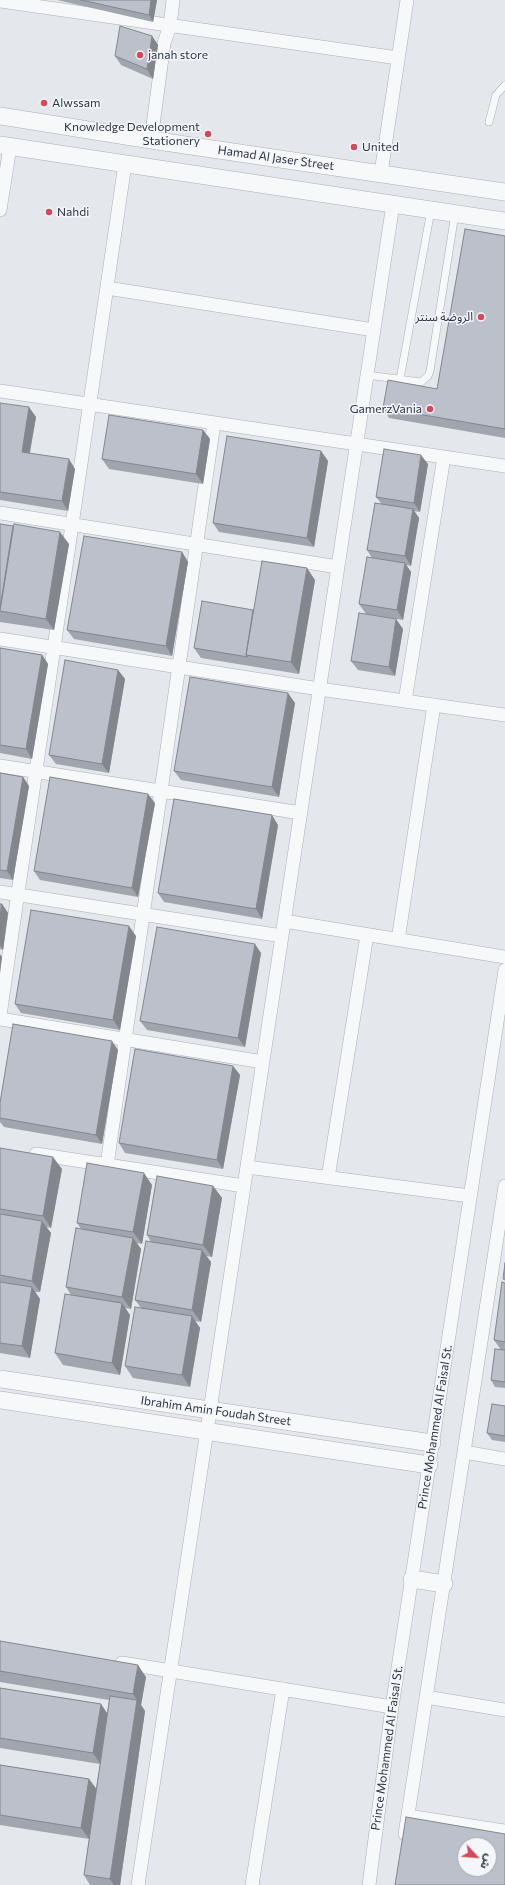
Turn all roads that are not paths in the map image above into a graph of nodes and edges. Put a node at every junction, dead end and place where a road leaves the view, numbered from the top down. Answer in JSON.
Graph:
{"nodes":[{"id":1,"x":173,"y":0,"type":"edge"},
{"id":2,"x":407,"y":0,"type":"edge"},
{"id":3,"x":0,"y":1,"type":"edge"},
{"id":4,"x":170,"y":26,"type":"junction"},
{"id":5,"x":398,"y":58,"type":"junction"},
{"id":6,"x":505,"y":85,"type":"edge"},
{"id":7,"x":0,"y":116,"type":"edge"},
{"id":8,"x":489,"y":122,"type":"dead end"},
{"id":9,"x":151,"y":140,"type":"junction"},
{"id":10,"x":5,"y":146,"type":"edge"},
{"id":11,"x":125,"y":164,"type":"junction"},
{"id":12,"x":381,"y":173,"type":"junction"},
{"id":13,"x":505,"y":192,"type":"edge"},
{"id":14,"x":393,"y":204,"type":"junction"},
{"id":15,"x":0,"y":210,"type":"edge"},
{"id":16,"x":431,"y":210,"type":"junction"},
{"id":17,"x":455,"y":214,"type":"junction"},
{"id":18,"x":505,"y":221,"type":"edge"},
{"id":19,"x":107,"y":288,"type":"junction"},
{"id":20,"x":374,"y":330,"type":"junction"},
{"id":21,"x":367,"y":375,"type":"junction"},
{"id":22,"x":400,"y":379,"type":"junction"},
{"id":23,"x":0,"y":391,"type":"edge"},
{"id":24,"x":90,"y":404,"type":"junction"},
{"id":25,"x":214,"y":423,"type":"junction"},
{"id":26,"x":357,"y":444,"type":"junction"},
{"id":27,"x":444,"y":457,"type":"junction"},
{"id":28,"x":505,"y":466,"type":"edge"},
{"id":29,"x":0,"y":513,"type":"edge"},
{"id":30,"x":72,"y":524,"type":"junction"},
{"id":31,"x":196,"y":544,"type":"junction"},
{"id":32,"x":338,"y":567,"type":"junction"},
{"id":33,"x":0,"y":639,"type":"edge"},
{"id":34,"x":54,"y":648,"type":"junction"},
{"id":35,"x":179,"y":667,"type":"junction"},
{"id":36,"x":319,"y":689,"type":"junction"},
{"id":37,"x":405,"y":701,"type":"junction"},
{"id":38,"x":434,"y":706,"type":"junction"},
{"id":39,"x":505,"y":715,"type":"edge"},
{"id":40,"x":0,"y":766,"type":"edge"},
{"id":41,"x":36,"y":771,"type":"junction"},
{"id":42,"x":161,"y":791,"type":"junction"},
{"id":43,"x":301,"y":813,"type":"junction"},
{"id":44,"x":0,"y":892,"type":"edge"},
{"id":45,"x":18,"y":895,"type":"junction"},
{"id":46,"x":143,"y":914,"type":"junction"},
{"id":47,"x":284,"y":921,"type":"junction"},
{"id":48,"x":367,"y":935,"type":"junction"},
{"id":49,"x":282,"y":936,"type":"junction"},
{"id":50,"x":398,"y":940,"type":"junction"},
{"id":51,"x":505,"y":957,"type":"edge"},
{"id":52,"x":505,"y":970,"type":"edge"},
{"id":53,"x":0,"y":1015,"type":"edge"},
{"id":54,"x":0,"y":1019,"type":"edge"},
{"id":55,"x":125,"y":1040,"type":"junction"},
{"id":56,"x":263,"y":1062,"type":"junction"},
{"id":57,"x":23,"y":1152,"type":"edge"},
{"id":58,"x":107,"y":1165,"type":"junction"},
{"id":59,"x":247,"y":1167,"type":"junction"},
{"id":60,"x":328,"y":1178,"type":"junction"},
{"id":61,"x":244,"y":1186,"type":"junction"},
{"id":62,"x":505,"y":1186,"type":"edge"},
{"id":63,"x":470,"y":1196,"type":"junction"},
{"id":64,"x":503,"y":1208,"type":"edge"},
{"id":65,"x":0,"y":1379,"type":"edge"},
{"id":66,"x":0,"y":1400,"type":"edge"},
{"id":67,"x":210,"y":1410,"type":"junction"},
{"id":68,"x":280,"y":1420,"type":"junction"},
{"id":69,"x":206,"y":1431,"type":"junction"},
{"id":70,"x":277,"y":1442,"type":"junction"},
{"id":71,"x":432,"y":1443,"type":"junction"},
{"id":72,"x":464,"y":1452,"type":"junction"},
{"id":73,"x":505,"y":1459,"type":"edge"},
{"id":74,"x":429,"y":1465,"type":"junction"},
{"id":75,"x":412,"y":1579,"type":"junction"},
{"id":76,"x":444,"y":1584,"type":"junction"},
{"id":77,"x":108,"y":1660,"type":"edge"},
{"id":78,"x":170,"y":1671,"type":"junction"},
{"id":79,"x":283,"y":1689,"type":"junction"},
{"id":80,"x":426,"y":1697,"type":"junction"},
{"id":81,"x":392,"y":1707,"type":"junction"},
{"id":82,"x":505,"y":1710,"type":"edge"},
{"id":83,"x":408,"y":1816,"type":"junction"},
{"id":84,"x":505,"y":1831,"type":"edge"},
{"id":85,"x":403,"y":1846,"type":"edge"},
{"id":86,"x":138,"y":1885,"type":"edge"},
{"id":87,"x":252,"y":1885,"type":"edge"},
{"id":88,"x":369,"y":1885,"type":"edge"}],
"edges":[{"from":1,"to":4,"type":"street"},
{"from":2,"to":5,"type":"street"},
{"from":3,"to":4,"type":"street"},
{"from":4,"to":5,"type":"street"},
{"from":4,"to":9,"type":"street"},
{"from":5,"to":12,"type":"street"},
{"from":6,"to":8,"type":"lane"},
{"from":7,"to":9,"type":"street","name":"Hamad Al Jaser Street"},
{"from":9,"to":12,"type":"street","name":"Hamad Al Jaser Street"},
{"from":10,"to":11,"type":"street"},
{"from":10,"to":15,"type":"street"},
{"from":11,"to":14,"type":"street"},
{"from":11,"to":19,"type":"street"},
{"from":12,"to":13,"type":"street","name":"Hamad Al Jaser Street"},
{"from":14,"to":16,"type":"street"},
{"from":14,"to":20,"type":"street"},
{"from":16,"to":17,"type":"street"},
{"from":16,"to":22,"type":"lane"},
{"from":17,"to":18,"type":"street"},
{"from":17,"to":22,"type":"lane"},
{"from":19,"to":20,"type":"street"},
{"from":19,"to":24,"type":"street"},
{"from":20,"to":21,"type":"street"},
{"from":21,"to":22,"type":"lane"},
{"from":21,"to":26,"type":"street"},
{"from":23,"to":24,"type":"street"},
{"from":24,"to":25,"type":"street"},
{"from":24,"to":30,"type":"street"},
{"from":25,"to":26,"type":"street"},
{"from":25,"to":31,"type":"street"},
{"from":26,"to":27,"type":"street"},
{"from":26,"to":32,"type":"street"},
{"from":27,"to":28,"type":"street"},
{"from":27,"to":37,"type":"street"},
{"from":29,"to":30,"type":"street"},
{"from":30,"to":31,"type":"street"},
{"from":30,"to":34,"type":"street"},
{"from":31,"to":32,"type":"street"},
{"from":31,"to":35,"type":"street"},
{"from":32,"to":36,"type":"street"},
{"from":33,"to":34,"type":"street"},
{"from":34,"to":35,"type":"street"},
{"from":34,"to":41,"type":"street"},
{"from":35,"to":36,"type":"street"},
{"from":35,"to":42,"type":"street"},
{"from":36,"to":37,"type":"street"},
{"from":36,"to":43,"type":"street"},
{"from":37,"to":38,"type":"street"},
{"from":38,"to":39,"type":"street"},
{"from":38,"to":50,"type":"street"},
{"from":40,"to":41,"type":"street"},
{"from":41,"to":42,"type":"street"},
{"from":41,"to":45,"type":"street"},
{"from":42,"to":43,"type":"street"},
{"from":42,"to":46,"type":"street"},
{"from":43,"to":47,"type":"street"},
{"from":44,"to":45,"type":"street"},
{"from":45,"to":46,"type":"street"},
{"from":45,"to":53,"type":"street"},
{"from":46,"to":49,"type":"street"},
{"from":46,"to":55,"type":"street"},
{"from":47,"to":48,"type":"street"},
{"from":47,"to":49,"type":"street"},
{"from":48,"to":50,"type":"street"},
{"from":48,"to":60,"type":"street"},
{"from":49,"to":56,"type":"street"},
{"from":50,"to":51,"type":"street"},
{"from":52,"to":63,"type":"street","name":"Prince Mohammed Al Faisal St."},
{"from":54,"to":55,"type":"street"},
{"from":55,"to":56,"type":"street"},
{"from":55,"to":58,"type":"street"},
{"from":56,"to":59,"type":"street"},
{"from":57,"to":58,"type":"street"},
{"from":58,"to":61,"type":"street"},
{"from":59,"to":60,"type":"street"},
{"from":59,"to":61,"type":"street"},
{"from":60,"to":63,"type":"street"},
{"from":61,"to":67,"type":"street"},
{"from":62,"to":64,"type":"street"},
{"from":63,"to":71,"type":"street","name":"Prince Mohammed Al Faisal St."},
{"from":64,"to":72,"type":"street"},
{"from":65,"to":67,"type":"street","name":"Ibrahim Amin Foudah Street"},
{"from":66,"to":69,"type":"street","name":"Ibrahim Amin Foudah Street"},
{"from":67,"to":68,"type":"street","name":"Ibrahim Amin Foudah Street"},
{"from":67,"to":69,"type":"street"},
{"from":68,"to":70,"type":"street"},
{"from":68,"to":71,"type":"street","name":"Ibrahim Amin Foudah Street"},
{"from":69,"to":70,"type":"street","name":"Ibrahim Amin Foudah Street"},
{"from":69,"to":78,"type":"street"},
{"from":70,"to":74,"type":"street","name":"Ibrahim Amin Foudah Street"},
{"from":71,"to":74,"type":"street","name":"Prince Mohammed Al Faisal St."},
{"from":72,"to":73,"type":"street"},
{"from":72,"to":76,"type":"street"},
{"from":74,"to":75,"type":"street","name":"Prince Mohammed Al Faisal St."},
{"from":75,"to":76,"type":"street"},
{"from":75,"to":81,"type":"street","name":"Prince Mohammed Al Faisal St."},
{"from":76,"to":80,"type":"street"},
{"from":77,"to":78,"type":"street"},
{"from":78,"to":79,"type":"street"},
{"from":78,"to":86,"type":"street"},
{"from":79,"to":81,"type":"street"},
{"from":79,"to":87,"type":"street"},
{"from":80,"to":82,"type":"street"},
{"from":80,"to":83,"type":"street"},
{"from":81,"to":88,"type":"street","name":"Prince Mohammed Al Faisal St."},
{"from":83,"to":84,"type":"street"},
{"from":83,"to":85,"type":"street"}]}
